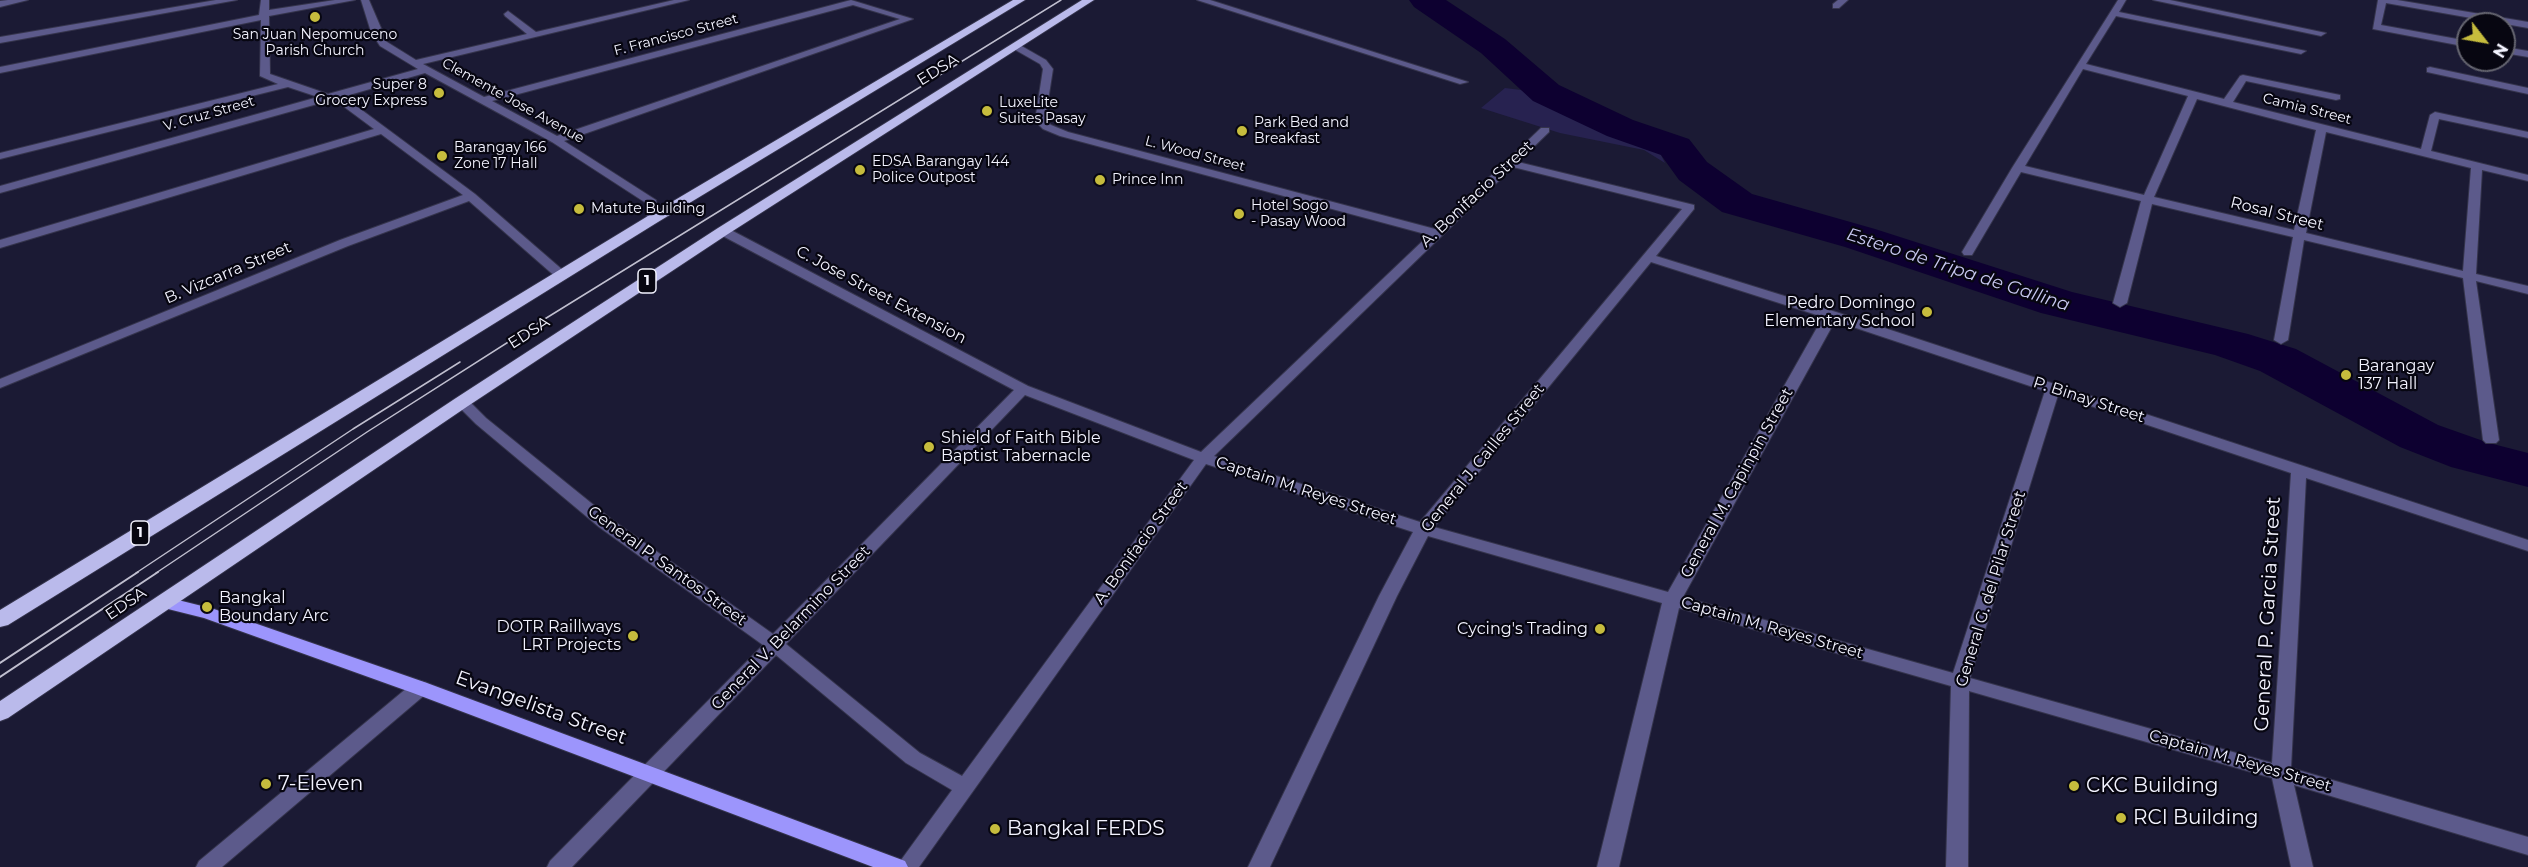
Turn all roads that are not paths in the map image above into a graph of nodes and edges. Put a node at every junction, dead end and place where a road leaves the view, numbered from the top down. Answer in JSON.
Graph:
{"nodes":[{"id":1,"x":24,"y":0,"type":"edge"},
{"id":2,"x":233,"y":0,"type":"edge"},
{"id":3,"x":265,"y":0,"type":"edge"},
{"id":4,"x":351,"y":0,"type":"edge"},
{"id":5,"x":365,"y":0,"type":"edge"},
{"id":6,"x":685,"y":0,"type":"edge"},
{"id":7,"x":1020,"y":0,"type":"edge"},
{"id":8,"x":1089,"y":0,"type":"edge"},
{"id":9,"x":1201,"y":0,"type":"edge"},
{"id":10,"x":2122,"y":0,"type":"edge"},
{"id":11,"x":2157,"y":0,"type":"edge"},
{"id":12,"x":2382,"y":0,"type":"edge"},
{"id":13,"x":0,"y":4,"type":"edge"},
{"id":14,"x":2113,"y":13,"type":"junction"},
{"id":15,"x":508,"y":14,"type":"dead end"},
{"id":16,"x":264,"y":16,"type":"junction"},
{"id":17,"x":2528,"y":25,"type":"edge"},
{"id":18,"x":2321,"y":33,"type":"dead end"},
{"id":19,"x":534,"y":35,"type":"junction"},
{"id":20,"x":0,"y":40,"type":"edge"},
{"id":21,"x":2456,"y":42,"type":"edge"},
{"id":22,"x":1015,"y":46,"type":"junction"},
{"id":23,"x":2301,"y":51,"type":"dead end"},
{"id":24,"x":415,"y":63,"type":"junction"},
{"id":25,"x":2080,"y":65,"type":"junction"},
{"id":26,"x":0,"y":70,"type":"edge"},
{"id":27,"x":426,"y":70,"type":"junction"},
{"id":28,"x":2430,"y":70,"type":"dead end"},
{"id":29,"x":1463,"y":82,"type":"dead end"},
{"id":30,"x":286,"y":85,"type":"junction"},
{"id":31,"x":2528,"y":91,"type":"edge"},
{"id":32,"x":2194,"y":95,"type":"junction"},
{"id":33,"x":326,"y":97,"type":"junction"},
{"id":34,"x":2336,"y":97,"type":"dead end"},
{"id":35,"x":485,"y":100,"type":"junction"},
{"id":36,"x":2226,"y":104,"type":"junction"},
{"id":37,"x":2322,"y":128,"type":"junction"},
{"id":38,"x":382,"y":130,"type":"junction"},
{"id":39,"x":1545,"y":130,"type":"dead end"},
{"id":40,"x":2528,"y":135,"type":"edge"},
{"id":41,"x":556,"y":140,"type":"junction"},
{"id":42,"x":2425,"y":153,"type":"junction"},
{"id":43,"x":0,"y":156,"type":"edge"},
{"id":44,"x":1510,"y":163,"type":"junction"},
{"id":45,"x":2477,"y":165,"type":"junction"},
{"id":46,"x":2018,"y":168,"type":"junction"},
{"id":47,"x":2528,"y":178,"type":"edge"},
{"id":48,"x":0,"y":189,"type":"edge"},
{"id":49,"x":471,"y":196,"type":"junction"},
{"id":50,"x":2148,"y":198,"type":"junction"},
{"id":51,"x":653,"y":219,"type":"junction"},
{"id":52,"x":723,"y":231,"type":"junction"},
{"id":53,"x":1436,"y":233,"type":"junction"},
{"id":54,"x":2299,"y":236,"type":"junction"},
{"id":55,"x":0,"y":244,"type":"edge"},
{"id":56,"x":1968,"y":252,"type":"dead end"},
{"id":57,"x":1648,"y":257,"type":"junction"},
{"id":58,"x":561,"y":275,"type":"junction"},
{"id":59,"x":2469,"y":277,"type":"junction"},
{"id":60,"x":2528,"y":290,"type":"edge"},
{"id":61,"x":2120,"y":303,"type":"dead end"},
{"id":62,"x":1831,"y":315,"type":"junction"},
{"id":63,"x":2280,"y":340,"type":"dead end"},
{"id":64,"x":0,"y":384,"type":"edge"},
{"id":65,"x":2053,"y":388,"type":"junction"},
{"id":66,"x":1023,"y":390,"type":"junction"},
{"id":67,"x":462,"y":402,"type":"junction"},
{"id":68,"x":2491,"y":440,"type":"dead end"},
{"id":69,"x":1203,"y":458,"type":"junction"},
{"id":70,"x":2299,"y":469,"type":"junction"},
{"id":71,"x":1423,"y":529,"type":"junction"},
{"id":72,"x":2528,"y":546,"type":"edge"},
{"id":73,"x":1672,"y":600,"type":"junction"},
{"id":74,"x":166,"y":603,"type":"junction"},
{"id":75,"x":0,"y":620,"type":"edge"},
{"id":76,"x":776,"y":645,"type":"junction"},
{"id":77,"x":1960,"y":681,"type":"junction"},
{"id":78,"x":420,"y":688,"type":"junction"},
{"id":79,"x":0,"y":712,"type":"edge"},
{"id":80,"x":648,"y":773,"type":"junction"},
{"id":81,"x":2281,"y":773,"type":"junction"},
{"id":82,"x":964,"y":787,"type":"junction"},
{"id":83,"x":2528,"y":846,"type":"edge"},
{"id":84,"x":207,"y":867,"type":"edge"},
{"id":85,"x":558,"y":867,"type":"edge"},
{"id":86,"x":897,"y":867,"type":"edge"},
{"id":87,"x":908,"y":867,"type":"edge"},
{"id":88,"x":1259,"y":867,"type":"edge"},
{"id":89,"x":1608,"y":867,"type":"edge"},
{"id":90,"x":1957,"y":867,"type":"edge"},
{"id":91,"x":2302,"y":867,"type":"edge"}],
"edges":[{"from":1,"to":13,"type":"street"},
{"from":2,"to":20,"type":"street"},
{"from":3,"to":16,"type":"street"},
{"from":4,"to":16,"type":"street"},
{"from":5,"to":24,"type":"street","name":"Clemente Jose Avenue"},
{"from":6,"to":19,"type":"street"},
{"from":7,"to":51,"type":"highway","name":"EDSA","number":"1"},
{"from":8,"to":22,"type":"highway","name":"EDSA","number":"1"},
{"from":9,"to":29,"type":"street"},
{"from":10,"to":14,"type":"street"},
{"from":11,"to":18,"type":"street"},
{"from":12,"to":17,"type":"street"},
{"from":12,"to":21,"type":"street"},
{"from":14,"to":23,"type":"street"},
{"from":14,"to":25,"type":"street"},
{"from":15,"to":19,"type":"street"},
{"from":16,"to":26,"type":"street"},
{"from":16,"to":30,"type":"street"},
{"from":19,"to":24,"type":"street"},
{"from":22,"to":52,"type":"highway","name":"EDSA","number":"1"},
{"from":22,"to":53,"type":"street","name":"L. Wood Street"},
{"from":24,"to":27,"type":"street","name":"Clemente Jose Avenue"},
{"from":25,"to":32,"type":"street","name":"Camia Street"},
{"from":25,"to":46,"type":"street"},
{"from":27,"to":33,"type":"street","name":"V. Cruz Street"},
{"from":27,"to":35,"type":"street","name":"Clemente Jose Avenue"},
{"from":28,"to":31,"type":"street"},
{"from":30,"to":33,"type":"street"},
{"from":30,"to":43,"type":"street"},
{"from":32,"to":36,"type":"street","name":"Camia Street"},
{"from":32,"to":50,"type":"street"},
{"from":33,"to":38,"type":"street"},
{"from":33,"to":48,"type":"street","name":"V. Cruz Street"},
{"from":34,"to":36,"type":"street"},
{"from":35,"to":41,"type":"street","name":"Clemente Jose Avenue"},
{"from":35,"to":41,"type":"street","name":"F. Francisco Street"},
{"from":36,"to":37,"type":"street","name":"Camia Street"},
{"from":37,"to":42,"type":"street","name":"Camia Street"},
{"from":37,"to":54,"type":"street"},
{"from":38,"to":49,"type":"street"},
{"from":38,"to":55,"type":"street"},
{"from":39,"to":44,"type":"street","name":"A. Bonifacio Street"},
{"from":40,"to":42,"type":"street"},
{"from":41,"to":51,"type":"street","name":"Clemente Jose Avenue"},
{"from":42,"to":45,"type":"street","name":"Camia Street"},
{"from":44,"to":53,"type":"street","name":"A. Bonifacio Street"},
{"from":44,"to":57,"type":"street","name":"General J. Cailles Street"},
{"from":45,"to":47,"type":"street","name":"Camia Street"},
{"from":45,"to":59,"type":"street"},
{"from":46,"to":50,"type":"street","name":"Rosal Street"},
{"from":46,"to":56,"type":"street"},
{"from":49,"to":58,"type":"street"},
{"from":49,"to":64,"type":"street","name":"B. Vizcarra Street"},
{"from":50,"to":54,"type":"street","name":"Rosal Street"},
{"from":50,"to":61,"type":"street"},
{"from":51,"to":58,"type":"highway","name":"EDSA","number":"1"},
{"from":52,"to":66,"type":"street","name":"C. Jose Street Extension"},
{"from":52,"to":67,"type":"highway","name":"EDSA","number":"1"},
{"from":53,"to":69,"type":"street","name":"A. Bonifacio Street"},
{"from":54,"to":59,"type":"street","name":"Rosal Street"},
{"from":54,"to":63,"type":"street"},
{"from":57,"to":62,"type":"street","name":"P. Binay Street"},
{"from":57,"to":71,"type":"street","name":"General J. Cailles Street"},
{"from":58,"to":75,"type":"highway","name":"EDSA","number":"1"},
{"from":59,"to":60,"type":"street","name":"Rosal Street"},
{"from":59,"to":68,"type":"street"},
{"from":62,"to":65,"type":"street","name":"P. Binay Street"},
{"from":62,"to":73,"type":"street","name":"General M. Capinpin Street"},
{"from":65,"to":70,"type":"street","name":"P. Binay Street"},
{"from":65,"to":77,"type":"street","name":"General G. del Pilar Street"},
{"from":66,"to":69,"type":"street","name":"Captain M. Reyes Street"},
{"from":66,"to":76,"type":"street","name":"General V. Belarmino Street"},
{"from":67,"to":74,"type":"highway","name":"EDSA","number":"1"},
{"from":67,"to":76,"type":"street","name":"General P. Santos Street"},
{"from":69,"to":71,"type":"street","name":"Captain M. Reyes Street"},
{"from":69,"to":82,"type":"street","name":"A. Bonifacio Street"},
{"from":70,"to":72,"type":"street","name":"P. Binay Street"},
{"from":70,"to":81,"type":"street","name":"General P. Garcia Street"},
{"from":71,"to":73,"type":"street","name":"Captain M. Reyes Street"},
{"from":71,"to":88,"type":"street","name":"General J. Cailles Street"},
{"from":73,"to":77,"type":"street","name":"Captain M. Reyes Street"},
{"from":73,"to":89,"type":"street","name":"General M. Capinpin Street"},
{"from":74,"to":78,"type":"main road","name":"Evangelista Street"},
{"from":74,"to":79,"type":"highway","name":"EDSA","number":"1"},
{"from":76,"to":80,"type":"street","name":"General V. Belarmino Street"},
{"from":76,"to":82,"type":"street","name":"General P. Santos Street"},
{"from":77,"to":81,"type":"street","name":"Captain M. Reyes Street"},
{"from":77,"to":90,"type":"street","name":"General G. del Pilar Street"},
{"from":78,"to":80,"type":"main road","name":"Evangelista Street"},
{"from":78,"to":84,"type":"street"},
{"from":80,"to":85,"type":"street","name":"General V. Belarmino Street"},
{"from":80,"to":86,"type":"main road","name":"Evangelista Street"},
{"from":81,"to":83,"type":"street","name":"Captain M. Reyes Street"},
{"from":81,"to":91,"type":"street","name":"General P. Garcia Street"},
{"from":82,"to":87,"type":"street","name":"A. Bonifacio Street"}]}
